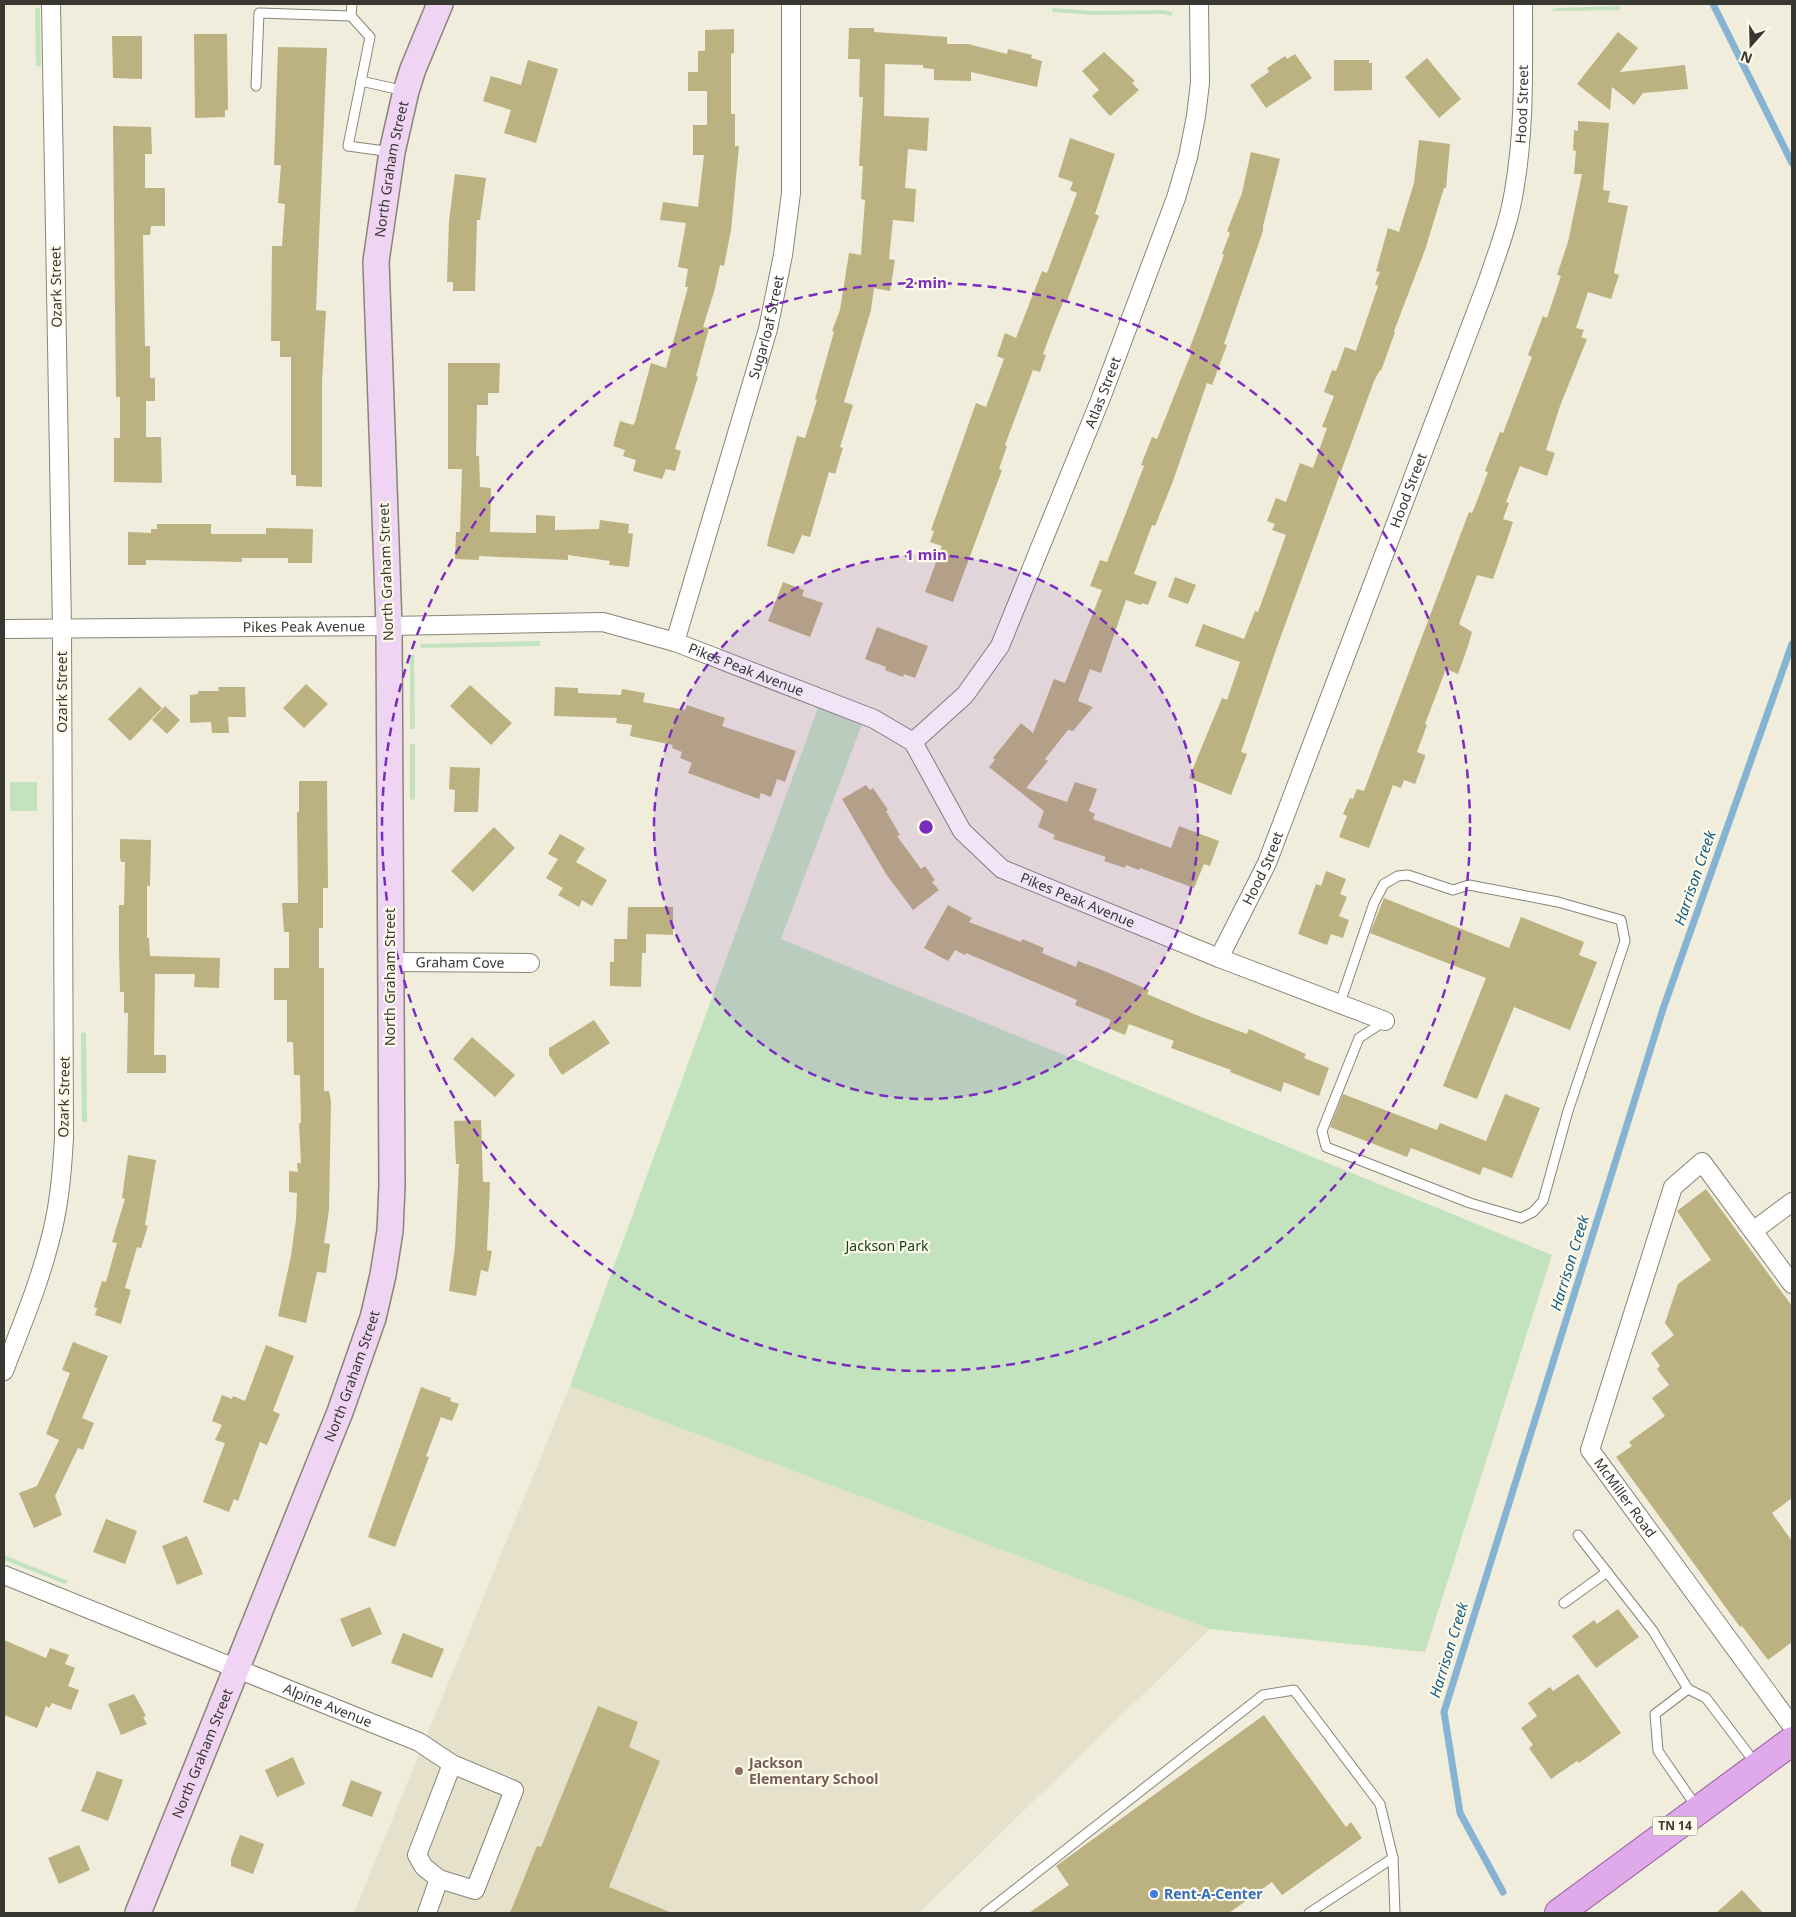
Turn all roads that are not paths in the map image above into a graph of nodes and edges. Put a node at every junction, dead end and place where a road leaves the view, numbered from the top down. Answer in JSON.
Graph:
{"nodes":[{"id":1,"x":51,"y":4,"type":"edge"},
{"id":2,"x":260,"y":4,"type":"edge"},
{"id":3,"x":352,"y":4,"type":"edge"},
{"id":4,"x":440,"y":4,"type":"edge"},
{"id":5,"x":791,"y":4,"type":"edge"},
{"id":6,"x":1199,"y":4,"type":"edge"},
{"id":7,"x":1523,"y":4,"type":"edge"},
{"id":8,"x":259,"y":14,"type":"junction"},
{"id":9,"x":351,"y":16,"type":"junction"},
{"id":10,"x":361,"y":81,"type":"junction"},
{"id":11,"x":256,"y":86,"type":"dead end"},
{"id":12,"x":406,"y":91,"type":"junction"},
{"id":13,"x":392,"y":152,"type":"junction"},
{"id":14,"x":388,"y":626,"type":"junction"},
{"id":15,"x":62,"y":628,"type":"junction"},
{"id":16,"x":4,"y":629,"type":"edge"},
{"id":17,"x":675,"y":642,"type":"junction"},
{"id":18,"x":913,"y":742,"type":"junction"},
{"id":19,"x":1219,"y":958,"type":"junction"},
{"id":20,"x":390,"y":962,"type":"junction"},
{"id":21,"x":530,"y":963,"type":"dead end"},
{"id":22,"x":1340,"y":1003,"type":"junction"},
{"id":23,"x":1386,"y":1021,"type":"joint"},
{"id":24,"x":1792,"y":1202,"type":"edge"},
{"id":25,"x":1753,"y":1231,"type":"junction"},
{"id":26,"x":1792,"y":1284,"type":"edge"},
{"id":27,"x":4,"y":1370,"type":"edge"},
{"id":28,"x":1578,"y":1535,"type":"dead end"},
{"id":29,"x":1607,"y":1572,"type":"junction"},
{"id":30,"x":4,"y":1575,"type":"edge"},
{"id":31,"x":1564,"y":1603,"type":"dead end"},
{"id":32,"x":236,"y":1669,"type":"junction"},
{"id":33,"x":1688,"y":1689,"type":"junction"},
{"id":34,"x":1792,"y":1726,"type":"edge"},
{"id":35,"x":1792,"y":1741,"type":"edge"},
{"id":36,"x":452,"y":1764,"type":"junction"},
{"id":37,"x":1758,"y":1766,"type":"junction"},
{"id":38,"x":1698,"y":1810,"type":"junction"},
{"id":39,"x":1392,"y":1858,"type":"junction"},
{"id":40,"x":439,"y":1879,"type":"junction"},
{"id":41,"x":138,"y":1913,"type":"edge"},
{"id":42,"x":427,"y":1913,"type":"edge"},
{"id":43,"x":985,"y":1913,"type":"edge"},
{"id":44,"x":1309,"y":1913,"type":"edge"},
{"id":45,"x":1395,"y":1913,"type":"edge"},
{"id":46,"x":1559,"y":1913,"type":"edge"}],
"edges":[{"from":1,"to":15,"type":"street","name":"Ozark Street"},
{"from":2,"to":8,"type":"lane"},
{"from":3,"to":9,"type":"lane"},
{"from":4,"to":12,"type":"main road","name":"North Graham Street"},
{"from":5,"to":17,"type":"street","name":"Sugarloaf Street"},
{"from":6,"to":18,"type":"street","name":"Atlas Street"},
{"from":7,"to":19,"type":"street","name":"Hood Street"},
{"from":8,"to":9,"type":"lane"},
{"from":8,"to":11,"type":"lane"},
{"from":9,"to":10,"type":"lane"},
{"from":10,"to":12,"type":"lane"},
{"from":10,"to":13,"type":"lane"},
{"from":12,"to":13,"type":"main road","name":"North Graham Street"},
{"from":13,"to":14,"type":"main road","name":"North Graham Street"},
{"from":14,"to":15,"type":"street","name":"Pikes Peak Avenue"},
{"from":14,"to":17,"type":"street","name":"Pikes Peak Avenue"},
{"from":14,"to":20,"type":"main road","name":"North Graham Street"},
{"from":15,"to":16,"type":"street","name":"Pikes Peak Avenue"},
{"from":15,"to":27,"type":"street","name":"Ozark Street"},
{"from":17,"to":18,"type":"street","name":"Pikes Peak Avenue"},
{"from":18,"to":19,"type":"street","name":"Pikes Peak Avenue"},
{"from":19,"to":22,"type":"street","name":"Pikes Peak Avenue"},
{"from":20,"to":21,"type":"street","name":"Graham Cove"},
{"from":20,"to":32,"type":"main road","name":"North Graham Street"},
{"from":22,"to":23,"type":"street","name":"Pikes Peak Avenue"},
{"from":22,"to":23,"type":"lane"},
{"from":24,"to":25,"type":"street"},
{"from":25,"to":26,"type":"street"},
{"from":25,"to":34,"type":"street","name":"McMiller Road"},
{"from":28,"to":29,"type":"lane"},
{"from":29,"to":31,"type":"lane"},
{"from":29,"to":33,"type":"lane"},
{"from":30,"to":32,"type":"street","name":"Alpine Avenue"},
{"from":32,"to":36,"type":"street","name":"Alpine Avenue"},
{"from":32,"to":41,"type":"main road","name":"North Graham Street"},
{"from":33,"to":37,"type":"lane"},
{"from":33,"to":38,"type":"lane"},
{"from":35,"to":37,"type":"main road","number":"TN 14"},
{"from":36,"to":40,"type":"street"},
{"from":36,"to":40,"type":"street","name":"Alpine Avenue"},
{"from":37,"to":38,"type":"main road","number":"TN 14"},
{"from":38,"to":46,"type":"main road","number":"TN 14"},
{"from":39,"to":43,"type":"lane"},
{"from":39,"to":44,"type":"lane"},
{"from":39,"to":45,"type":"lane"},
{"from":40,"to":42,"type":"street"}]}
